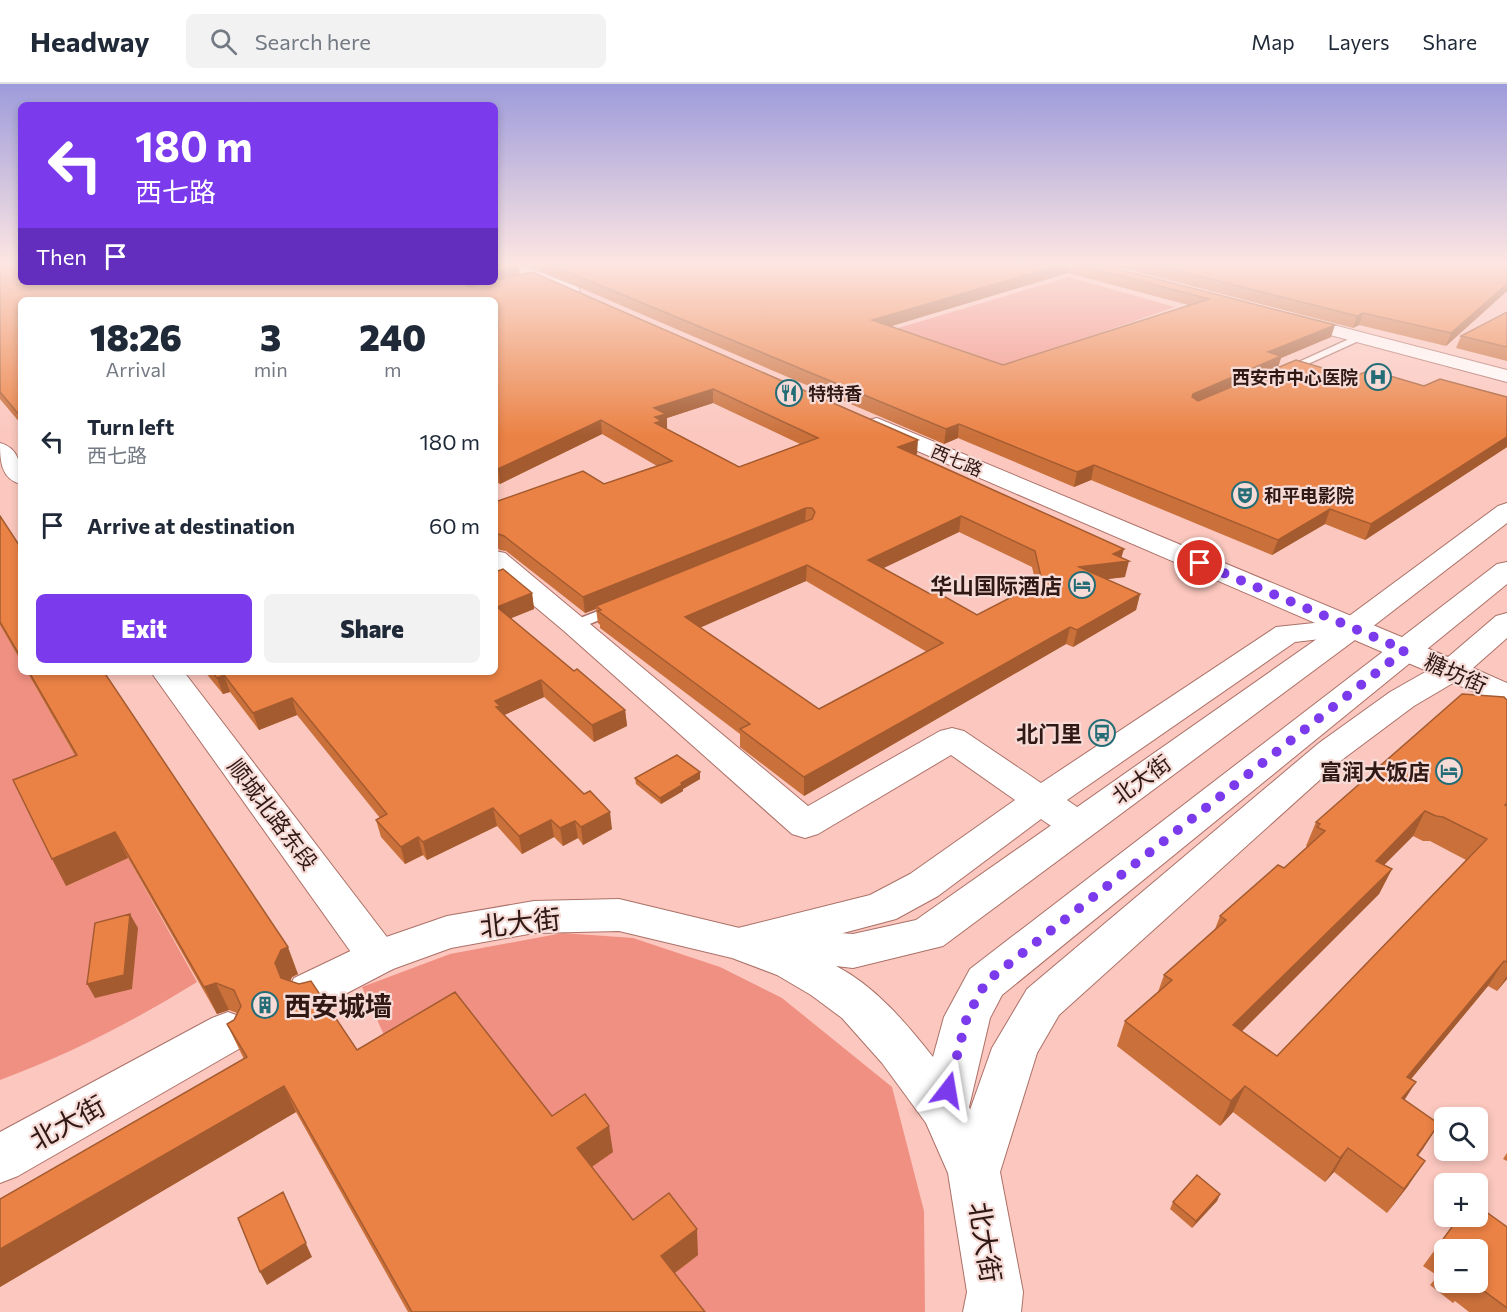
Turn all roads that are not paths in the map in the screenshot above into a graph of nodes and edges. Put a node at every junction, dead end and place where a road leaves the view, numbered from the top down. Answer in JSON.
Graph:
{"nodes":[{"id":1,"x":1304,"y":322,"type":"edge"},
{"id":2,"x":1360,"y":337,"type":"junction"},
{"id":3,"x":1273,"y":376,"type":"edge"},
{"id":4,"x":1507,"y":376,"type":"edge"},
{"id":5,"x":852,"y":415,"type":"edge"},
{"id":6,"x":0,"y":450,"type":"edge"},
{"id":7,"x":18,"y":473,"type":"edge"},
{"id":8,"x":1507,"y":511,"type":"edge"},
{"id":9,"x":498,"y":561,"type":"edge"},
{"id":10,"x":1507,"y":570,"type":"edge"},
{"id":11,"x":630,"y":602,"type":"edge"},
{"id":12,"x":1507,"y":622,"type":"edge"},
{"id":13,"x":575,"y":625,"type":"junction"},
{"id":14,"x":1352,"y":628,"type":"junction"},
{"id":15,"x":1405,"y":650,"type":"junction"},
{"id":16,"x":1452,"y":671,"type":"junction"},
{"id":17,"x":169,"y":675,"type":"edge"},
{"id":18,"x":1507,"y":695,"type":"edge"},
{"id":19,"x":1041,"y":800,"type":"junction"},
{"id":20,"x":1077,"y":825,"type":"junction"},
{"id":21,"x":739,"y":943,"type":"junction"},
{"id":22,"x":378,"y":957,"type":"junction"},
{"id":23,"x":310,"y":991,"type":"edge"},
{"id":24,"x":228,"y":1032,"type":"dead end"},
{"id":25,"x":944,"y":1108,"type":"junction"},
{"id":26,"x":6,"y":1155,"type":"edge"},
{"id":27,"x":974,"y":1172,"type":"junction"},
{"id":28,"x":992,"y":1312,"type":"edge"}],
"edges":[{"from":1,"to":2,"type":"street"},
{"from":2,"to":3,"type":"lane"},
{"from":2,"to":4,"type":"street"},
{"from":5,"to":14,"type":"street","name":"西七路"},
{"from":6,"to":7,"type":"street"},
{"from":8,"to":14,"type":"street","name":"北大街"},
{"from":9,"to":13,"type":"street"},
{"from":10,"to":15,"type":"street"},
{"from":11,"to":13,"type":"lane"},
{"from":12,"to":16,"type":"street"},
{"from":13,"to":19,"type":"street"},
{"from":14,"to":15,"type":"street","name":"西七路"},
{"from":14,"to":19,"type":"street"},
{"from":14,"to":20,"type":"street","name":"北大街"},
{"from":15,"to":16,"type":"street","name":"糖坊街"},
{"from":15,"to":25,"type":"street"},
{"from":16,"to":18,"type":"street","name":"糖坊街"},
{"from":16,"to":27,"type":"street"},
{"from":17,"to":22,"type":"street","name":"顺城北路东段"},
{"from":19,"to":20,"type":"street"},
{"from":19,"to":21,"type":"street"},
{"from":20,"to":21,"type":"street","name":"北大街"},
{"from":21,"to":22,"type":"street","name":"北大街"},
{"from":21,"to":25,"type":"street","name":"北大街"},
{"from":22,"to":23,"type":"street","name":"北大街"},
{"from":24,"to":26,"type":"street","name":"北大街"},
{"from":25,"to":27,"type":"street","name":"北大街"},
{"from":27,"to":28,"type":"street","name":"北大街"}]}
